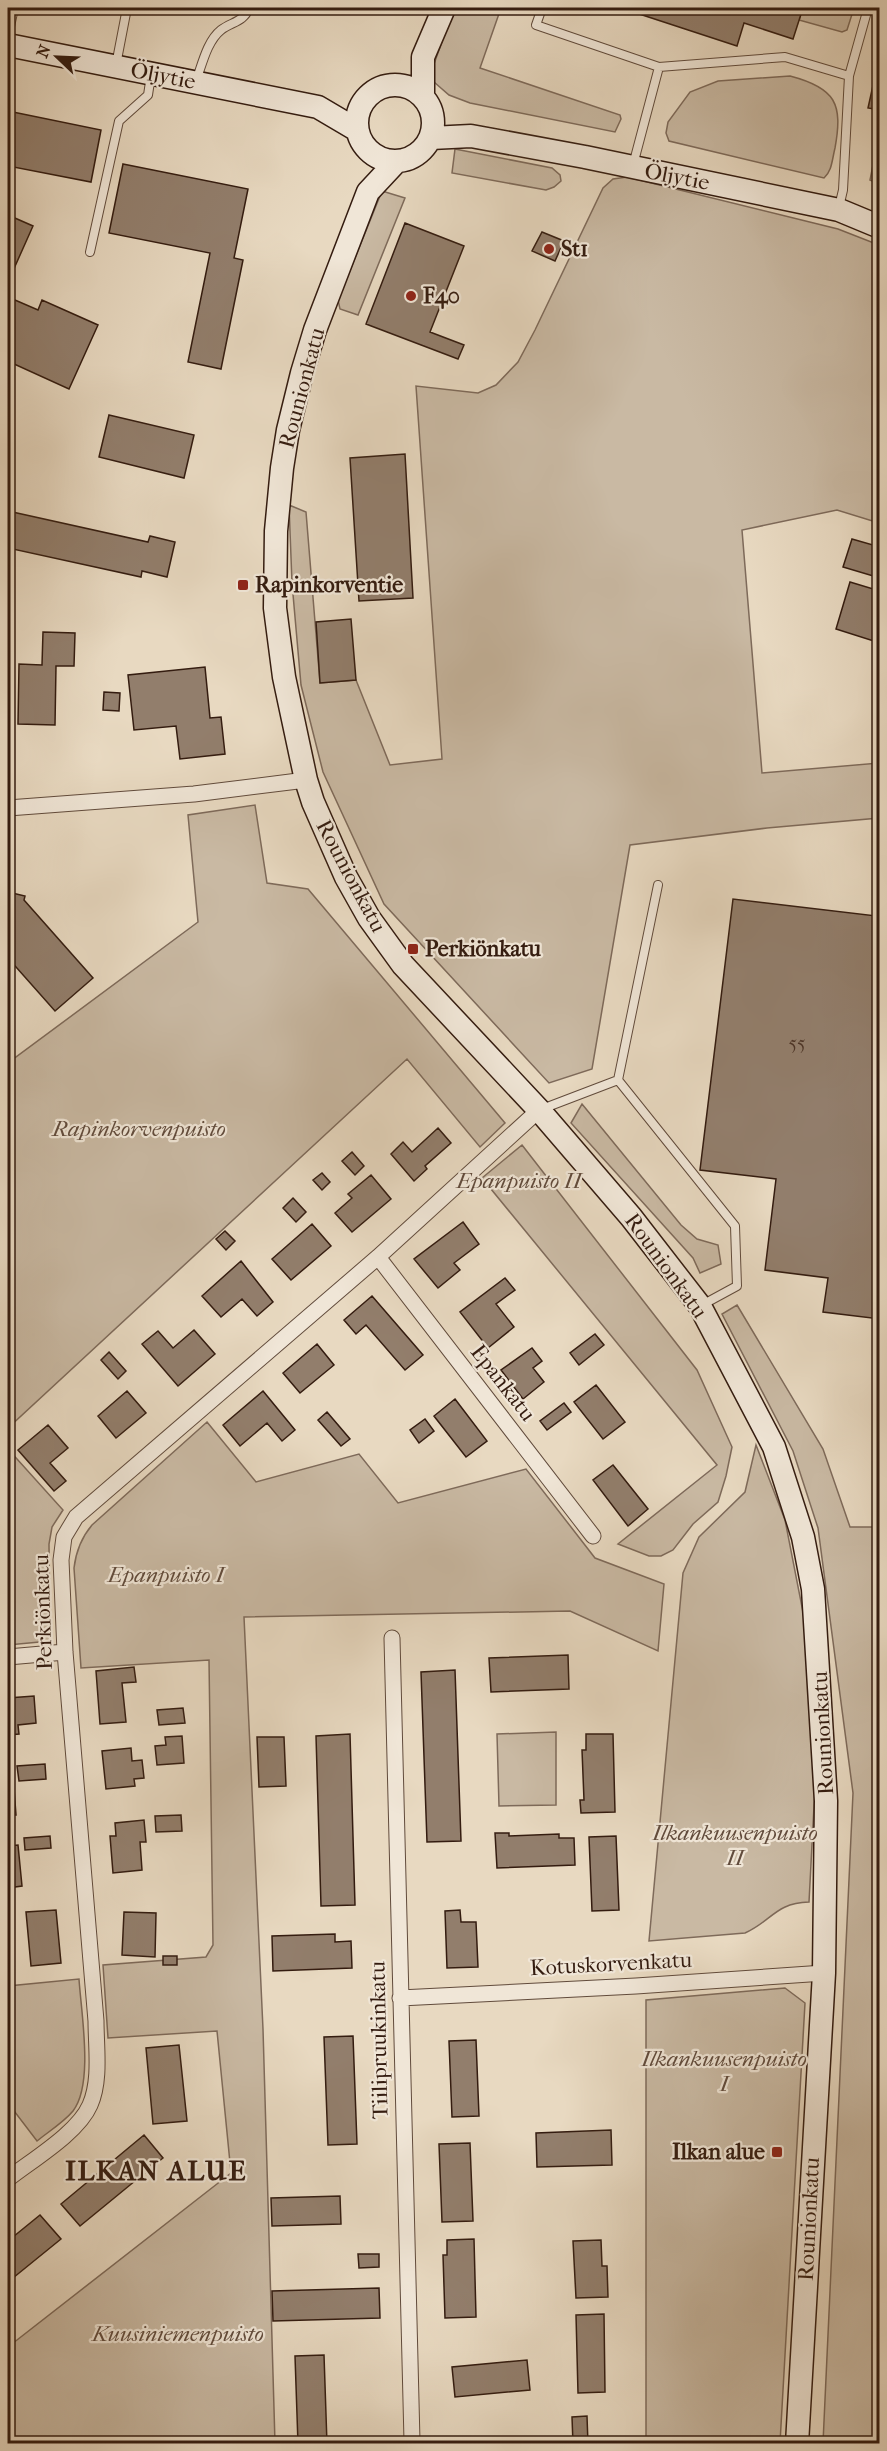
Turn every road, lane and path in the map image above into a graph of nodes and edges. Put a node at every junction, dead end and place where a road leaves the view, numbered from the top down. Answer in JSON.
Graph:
{"nodes":[{"id":1,"x":14,"y":8,"type":"edge"},
{"id":2,"x":127,"y":8,"type":"edge"},
{"id":3,"x":249,"y":8,"type":"edge"},
{"id":4,"x":444,"y":8,"type":"edge"},
{"id":5,"x":542,"y":8,"type":"edge"},
{"id":6,"x":868,"y":8,"type":"edge"},
{"id":7,"x":8,"y":36,"type":"edge"},
{"id":8,"x":8,"y":45,"type":"edge"},
{"id":9,"x":423,"y":57,"type":"junction"},
{"id":10,"x":116,"y":67,"type":"junction"},
{"id":11,"x":659,"y":67,"type":"junction"},
{"id":12,"x":151,"y":73,"type":"junction"},
{"id":13,"x":849,"y":76,"type":"junction"},
{"id":14,"x":195,"y":82,"type":"junction"},
{"id":15,"x":394,"y":84,"type":"junction"},
{"id":16,"x":365,"y":99,"type":"junction"},
{"id":17,"x":318,"y":106,"type":"junction"},
{"id":18,"x":429,"y":117,"type":"junction"},
{"id":19,"x":362,"y":140,"type":"junction"},
{"id":20,"x":396,"y":162,"type":"junction"},
{"id":21,"x":633,"y":168,"type":"junction"},
{"id":22,"x":368,"y":192,"type":"junction"},
{"id":23,"x":839,"y":210,"type":"junction"},
{"id":24,"x":879,"y":226,"type":"edge"},
{"id":25,"x":90,"y":252,"type":"dead end"},
{"id":26,"x":306,"y":780,"type":"junction"},
{"id":27,"x":8,"y":808,"type":"edge"},
{"id":28,"x":658,"y":885,"type":"dead end"},
{"id":29,"x":618,"y":1080,"type":"junction"},
{"id":30,"x":539,"y":1110,"type":"junction"},
{"id":31,"x":378,"y":1257,"type":"junction"},
{"id":32,"x":700,"y":1306,"type":"junction"},
{"id":33,"x":593,"y":1536,"type":"dead end"},
{"id":34,"x":392,"y":1638,"type":"dead end"},
{"id":35,"x":65,"y":1652,"type":"junction"},
{"id":36,"x":8,"y":1657,"type":"edge"},
{"id":37,"x":824,"y":1972,"type":"junction"},
{"id":38,"x":400,"y":1998,"type":"junction"},
{"id":39,"x":8,"y":2179,"type":"edge"},
{"id":40,"x":412,"y":2441,"type":"dead end"},
{"id":41,"x":797,"y":2444,"type":"edge"}],
"edges":[{"from":1,"to":7,"type":"lane"},
{"from":2,"to":10,"type":"lane"},
{"from":3,"to":14,"type":"lane"},
{"from":4,"to":9,"type":"main road"},
{"from":5,"to":11,"type":"lane"},
{"from":6,"to":13,"type":"lane"},
{"from":8,"to":10,"type":"main road","name":"Öljytie"},
{"from":9,"to":15,"type":"main road"},
{"from":9,"to":18,"type":"main road"},
{"from":10,"to":12,"type":"main road","name":"Öljytie"},
{"from":11,"to":13,"type":"lane"},
{"from":11,"to":21,"type":"lane"},
{"from":12,"to":14,"type":"main road","name":"Öljytie"},
{"from":12,"to":25,"type":"lane"},
{"from":13,"to":23,"type":"lane"},
{"from":14,"to":17,"type":"main road","name":"Öljytie"},
{"from":15,"to":16,"type":"main road"},
{"from":15,"to":18,"type":"main road"},
{"from":16,"to":17,"type":"main road","name":"Öljytie"},
{"from":16,"to":19,"type":"main road"},
{"from":17,"to":19,"type":"main road","name":"Öljytie"},
{"from":18,"to":20,"type":"main road"},
{"from":18,"to":21,"type":"main road","name":"Öljytie"},
{"from":19,"to":20,"type":"main road"},
{"from":19,"to":22,"type":"main road","name":"Rounionkatu"},
{"from":20,"to":22,"type":"main road","name":"Rounionkatu"},
{"from":21,"to":23,"type":"main road","name":"Öljytie"},
{"from":22,"to":26,"type":"main road","name":"Rounionkatu"},
{"from":23,"to":24,"type":"main road","name":"Öljytie"},
{"from":26,"to":27,"type":"street"},
{"from":26,"to":30,"type":"main road","name":"Rounionkatu"},
{"from":28,"to":29,"type":"lane"},
{"from":29,"to":30,"type":"lane"},
{"from":29,"to":32,"type":"lane"},
{"from":30,"to":31,"type":"street","name":"Perkiönkatu"},
{"from":30,"to":32,"type":"main road","name":"Rounionkatu"},
{"from":31,"to":33,"type":"street","name":"Epankatu"},
{"from":31,"to":35,"type":"street","name":"Perkiönkatu"},
{"from":32,"to":37,"type":"main road","name":"Rounionkatu"},
{"from":34,"to":38,"type":"street","name":"Tiilipruukinkatu"},
{"from":35,"to":36,"type":"street"},
{"from":35,"to":39,"type":"street","name":"Perkiönkatu"},
{"from":37,"to":38,"type":"street","name":"Kotuskorvenkatu"},
{"from":37,"to":41,"type":"main road","name":"Rounionkatu"},
{"from":38,"to":40,"type":"street","name":"Tiilipruukinkatu"}]}
